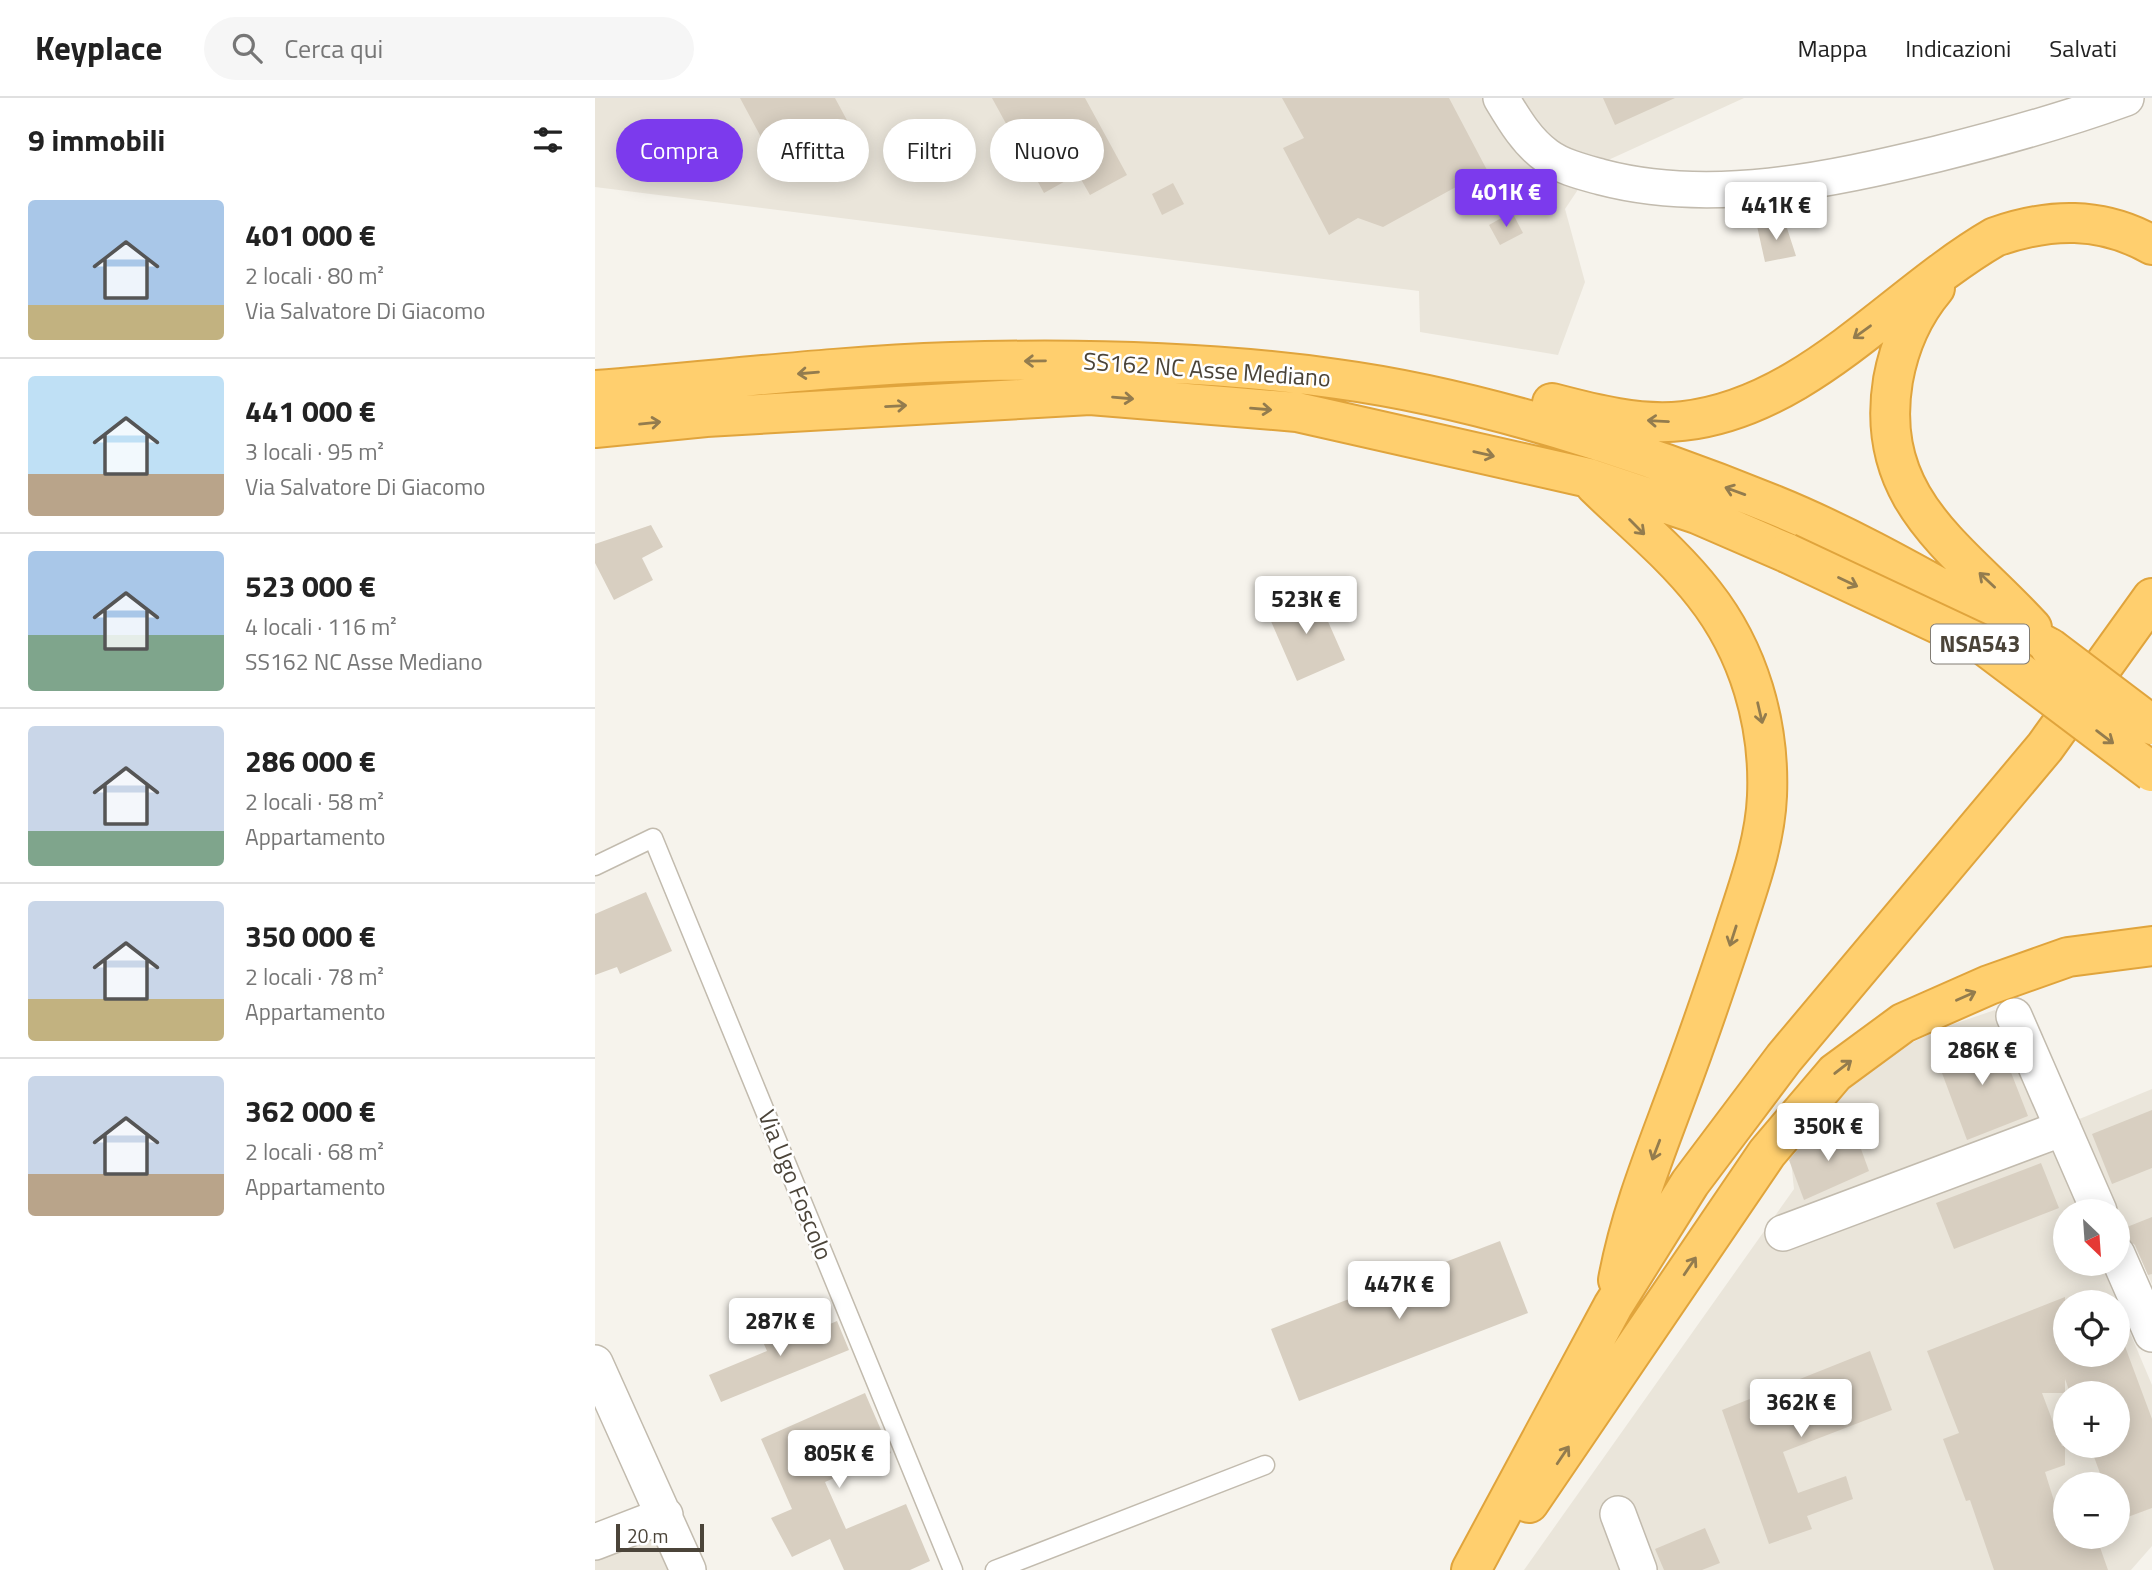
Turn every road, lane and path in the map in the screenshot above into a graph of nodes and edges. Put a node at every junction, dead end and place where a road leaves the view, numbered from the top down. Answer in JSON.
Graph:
{"nodes":[{"id":1,"x":1501,"y":98,"type":"edge"},
{"id":2,"x":2126,"y":98,"type":"edge"},
{"id":3,"x":2152,"y":245,"type":"edge"},
{"id":4,"x":1976,"y":248,"type":"junction"},
{"id":5,"x":1392,"y":389,"type":"junction"},
{"id":6,"x":595,"y":390,"type":"edge"},
{"id":7,"x":595,"y":428,"type":"edge"},
{"id":8,"x":1589,"y":478,"type":"junction"},
{"id":9,"x":2152,"y":598,"type":"edge"},
{"id":10,"x":2050,"y":648,"type":"junction"},
{"id":11,"x":2152,"y":725,"type":"edge"},
{"id":12,"x":2152,"y":772,"type":"edge"},
{"id":13,"x":595,"y":866,"type":"edge"},
{"id":14,"x":2152,"y":946,"type":"edge"},
{"id":15,"x":2014,"y":1016,"type":"dead end"},
{"id":16,"x":2063,"y":1128,"type":"junction"},
{"id":17,"x":2094,"y":1199,"type":"edge"},
{"id":18,"x":1783,"y":1233,"type":"dead end"},
{"id":19,"x":2127,"y":1276,"type":"edge"},
{"id":20,"x":1613,"y":1306,"type":"junction"},
{"id":21,"x":2152,"y":1334,"type":"edge"},
{"id":22,"x":595,"y":1363,"type":"edge"},
{"id":23,"x":1265,"y":1465,"type":"dead end"},
{"id":24,"x":1618,"y":1514,"type":"dead end"},
{"id":25,"x":665,"y":1515,"type":"junction"},
{"id":26,"x":595,"y":1542,"type":"edge"},
{"id":27,"x":688,"y":1570,"type":"edge"},
{"id":28,"x":953,"y":1570,"type":"edge"},
{"id":29,"x":995,"y":1570,"type":"edge"},
{"id":30,"x":1471,"y":1570,"type":"edge"},
{"id":31,"x":1480,"y":1570,"type":"edge"},
{"id":32,"x":1639,"y":1570,"type":"edge"}],
"edges":[{"from":1,"to":2,"type":"street"},
{"from":3,"to":4,"type":"highway"},
{"from":4,"to":5,"type":"highway","one_way":true},
{"from":10,"to":4,"type":"highway","one_way":true},
{"from":5,"to":6,"type":"highway","name":"SS162 NC Asse Mediano","one_way":true},
{"from":10,"to":5,"type":"highway","name":"SS162 NC Asse Mediano","number":"NSA543","one_way":true},
{"from":7,"to":8,"type":"highway","name":"SS162 NC Asse Mediano","one_way":true},
{"from":8,"to":12,"type":"highway","name":"SS162 NC Asse Mediano","number":"NSA543","one_way":true,"bridge":true},
{"from":8,"to":20,"type":"highway","one_way":true},
{"from":9,"to":20,"type":"highway"},
{"from":10,"to":11,"type":"highway","number":"NSA543","bridge":true},
{"from":13,"to":28,"type":"lane","name":"Via Ugo Foscolo"},
{"from":31,"to":14,"type":"highway","one_way":true},
{"from":15,"to":16,"type":"street"},
{"from":16,"to":17,"type":"street"},
{"from":16,"to":18,"type":"street"},
{"from":19,"to":21,"type":"street"},
{"from":20,"to":30,"type":"highway"},
{"from":22,"to":25,"type":"street"},
{"from":23,"to":29,"type":"lane"},
{"from":24,"to":32,"type":"street"},
{"from":25,"to":26,"type":"street"},
{"from":25,"to":27,"type":"street"}]}
